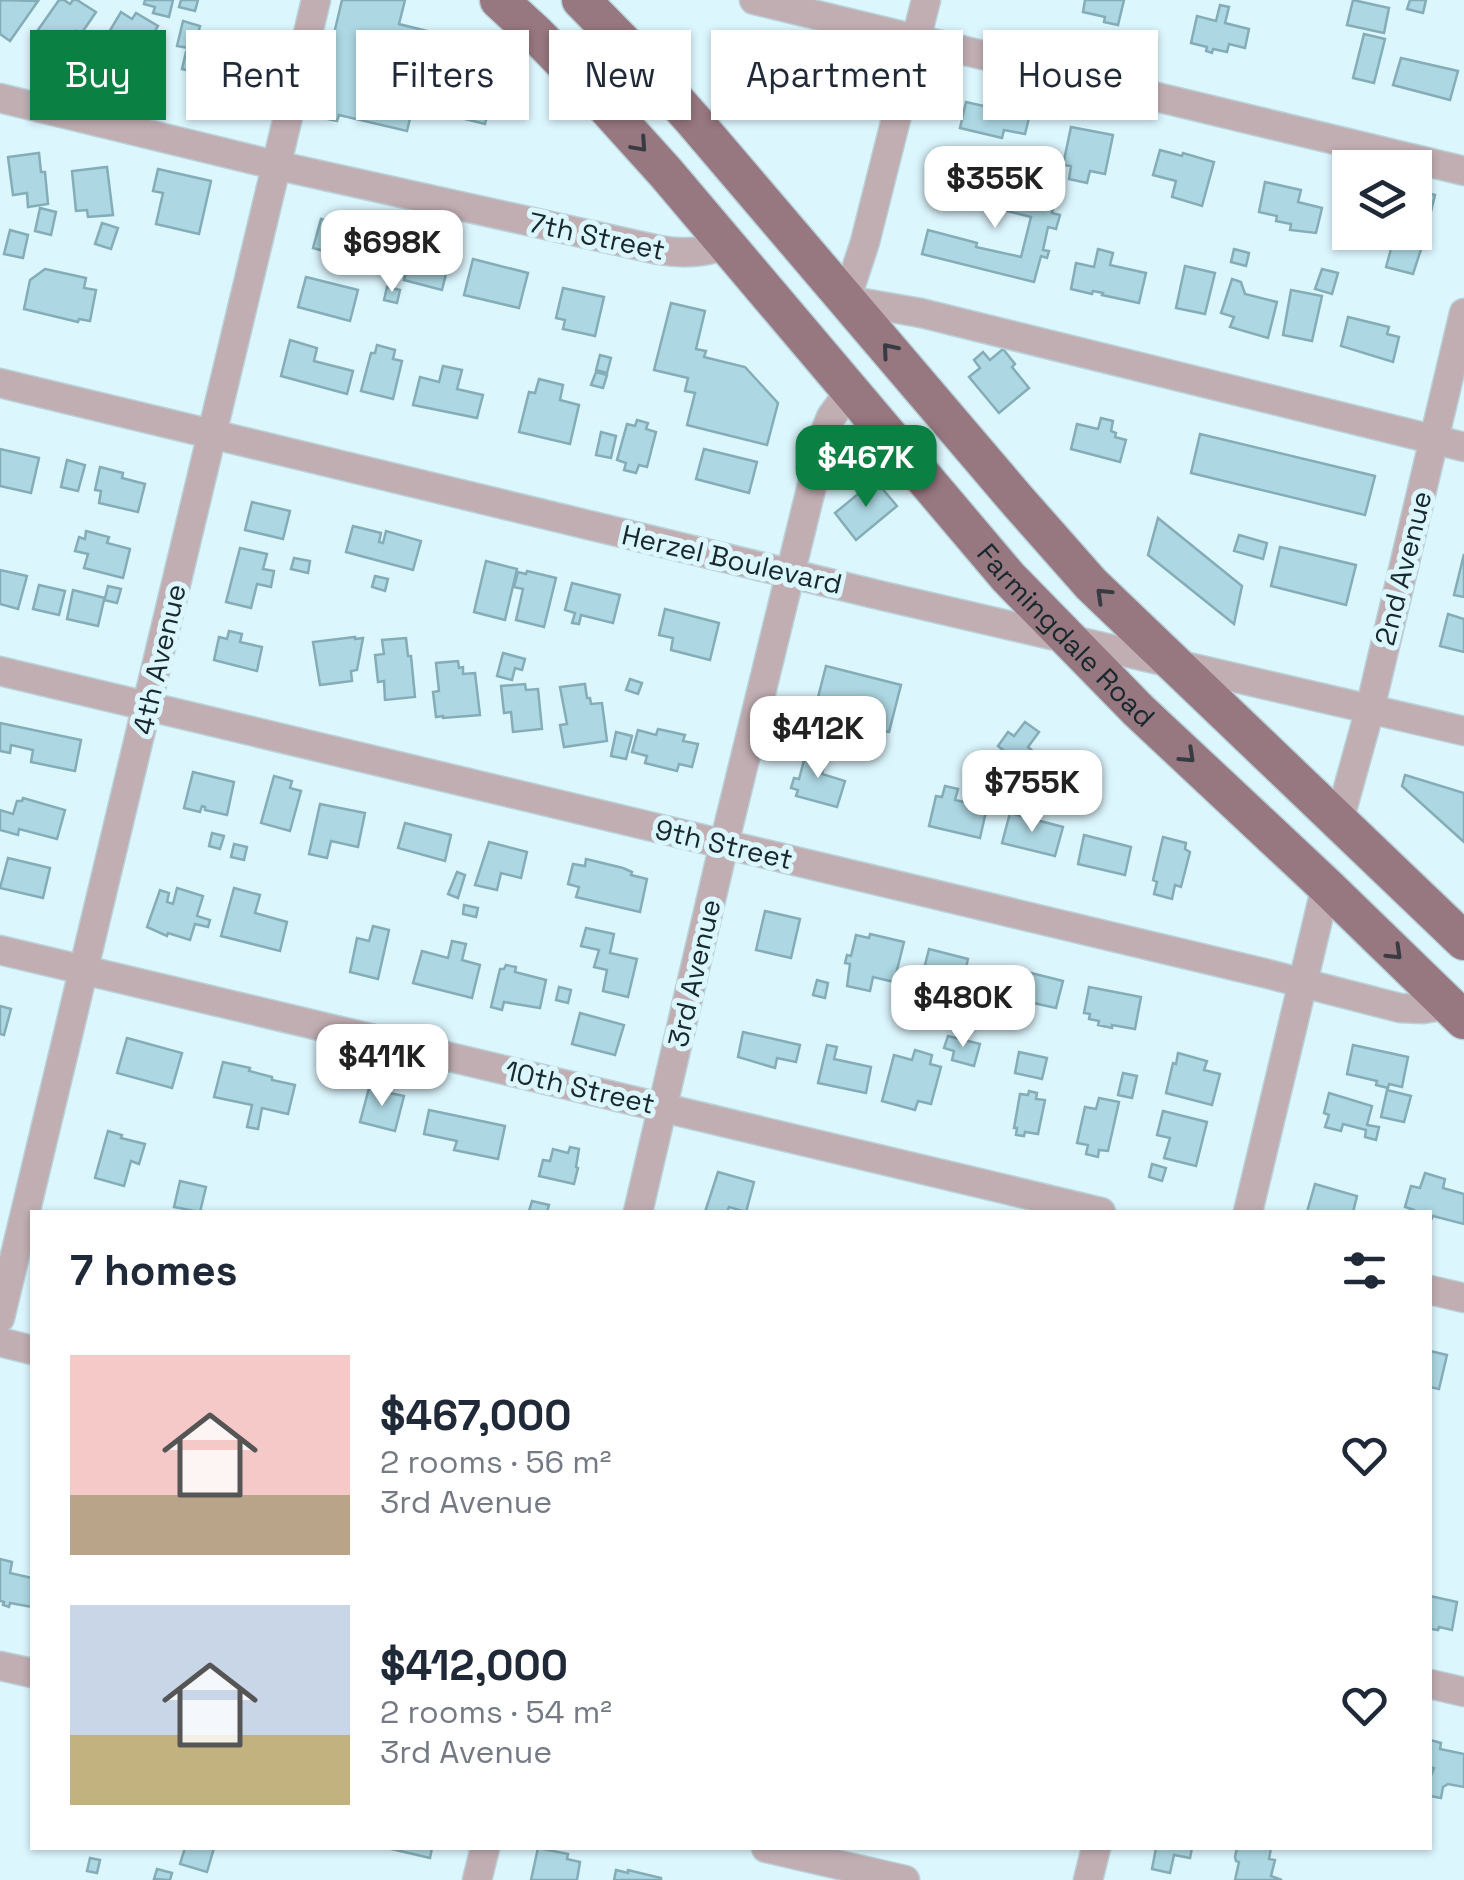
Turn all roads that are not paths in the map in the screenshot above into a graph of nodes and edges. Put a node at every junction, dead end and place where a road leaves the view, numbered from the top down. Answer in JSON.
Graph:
{"nodes":[{"id":1,"x":316,"y":0,"type":"edge"},
{"id":2,"x":498,"y":0,"type":"edge"},
{"id":3,"x":581,"y":0,"type":"edge"},
{"id":4,"x":754,"y":0,"type":"edge"},
{"id":5,"x":926,"y":0,"type":"edge"},
{"id":6,"x":876,"y":30,"type":"edge"},
{"id":7,"x":918,"y":30,"type":"edge"},
{"id":8,"x":963,"y":51,"type":"edge"},
{"id":9,"x":0,"y":98,"type":"edge"},
{"id":10,"x":896,"y":120,"type":"edge"},
{"id":11,"x":275,"y":165,"type":"junction"},
{"id":12,"x":1464,"y":171,"type":"edge"},
{"id":13,"x":726,"y":245,"type":"junction"},
{"id":14,"x":846,"y":300,"type":"junction"},
{"id":15,"x":1464,"y":314,"type":"edge"},
{"id":16,"x":0,"y":383,"type":"edge"},
{"id":17,"x":850,"y":391,"type":"junction"},
{"id":18,"x":212,"y":435,"type":"junction"},
{"id":19,"x":1434,"y":440,"type":"junction"},
{"id":20,"x":1464,"y":447,"type":"edge"},
{"id":21,"x":789,"y":572,"type":"junction"},
{"id":22,"x":1068,"y":638,"type":"junction"},
{"id":23,"x":1173,"y":663,"type":"junction"},
{"id":24,"x":0,"y":671,"type":"edge"},
{"id":25,"x":148,"y":707,"type":"junction"},
{"id":26,"x":1370,"y":709,"type":"junction"},
{"id":27,"x":1464,"y":731,"type":"edge"},
{"id":28,"x":1339,"y":821,"type":"junction"},
{"id":29,"x":724,"y":844,"type":"junction"},
{"id":30,"x":1326,"y":886,"type":"junction"},
{"id":31,"x":1464,"y":941,"type":"edge"},
{"id":32,"x":0,"y":950,"type":"edge"},
{"id":33,"x":84,"y":970,"type":"junction"},
{"id":34,"x":1302,"y":982,"type":"junction"},
{"id":35,"x":1456,"y":1013,"type":"edge"},
{"id":36,"x":663,"y":1107,"type":"junction"},
{"id":37,"x":638,"y":1210,"type":"edge"},
{"id":38,"x":1093,"y":1210,"type":"edge"},
{"id":39,"x":1248,"y":1210,"type":"edge"},
{"id":40,"x":1432,"y":1290,"type":"edge"},
{"id":41,"x":1464,"y":1298,"type":"edge"},
{"id":42,"x":0,"y":1318,"type":"edge"},
{"id":43,"x":0,"y":1342,"type":"edge"},
{"id":44,"x":30,"y":1350,"type":"edge"},
{"id":45,"x":0,"y":1666,"type":"edge"},
{"id":46,"x":30,"y":1673,"type":"edge"},
{"id":47,"x":1432,"y":1684,"type":"edge"},
{"id":48,"x":1464,"y":1692,"type":"edge"},
{"id":49,"x":484,"y":1850,"type":"edge"},
{"id":50,"x":775,"y":1850,"type":"edge"},
{"id":51,"x":1096,"y":1850,"type":"edge"},
{"id":52,"x":477,"y":1880,"type":"edge"},
{"id":53,"x":904,"y":1880,"type":"edge"},
{"id":54,"x":1088,"y":1880,"type":"edge"}],
"edges":[{"from":1,"to":11,"type":"street","name":"4th Avenue"},
{"from":2,"to":13,"type":"main road","name":"Farmingdale Road","one_way":true},
{"from":3,"to":14,"type":"main road","name":"Farmingdale Road"},
{"from":4,"to":6,"type":"street"},
{"from":5,"to":7,"type":"street"},
{"from":8,"to":12,"type":"street"},
{"from":9,"to":11,"type":"street","name":"7th Street"},
{"from":10,"to":14,"type":"street"},
{"from":11,"to":13,"type":"street","name":"7th Street"},
{"from":11,"to":18,"type":"street","name":"4th Avenue"},
{"from":13,"to":17,"type":"main road","name":"Farmingdale Road"},
{"from":14,"to":19,"type":"street"},
{"from":23,"to":14,"type":"main road","name":"Farmingdale Road","one_way":true},
{"from":15,"to":19,"type":"street","name":"2nd Avenue"},
{"from":16,"to":18,"type":"street","name":"Herzel Boulevard"},
{"from":17,"to":21,"type":"street","name":"3rd Avenue"},
{"from":17,"to":22,"type":"main road","name":"Farmingdale Road"},
{"from":18,"to":21,"type":"street","name":"Herzel Boulevard"},
{"from":18,"to":25,"type":"street","name":"4th Avenue"},
{"from":19,"to":20,"type":"street"},
{"from":19,"to":26,"type":"street","name":"2nd Avenue"},
{"from":21,"to":22,"type":"street","name":"Herzel Boulevard"},
{"from":21,"to":29,"type":"street","name":"3rd Avenue"},
{"from":22,"to":23,"type":"street","name":"Herzel Boulevard"},
{"from":22,"to":30,"type":"main road","name":"Farmingdale Road","one_way":true},
{"from":23,"to":26,"type":"street","name":"Herzel Boulevard"},
{"from":23,"to":28,"type":"main road","name":"Farmingdale Road"},
{"from":24,"to":25,"type":"street","name":"9th Street"},
{"from":25,"to":29,"type":"street","name":"9th Street"},
{"from":25,"to":33,"type":"street","name":"4th Avenue"},
{"from":26,"to":27,"type":"street","name":"Herzel Boulevard"},
{"from":26,"to":28,"type":"street","name":"2nd Avenue"},
{"from":28,"to":31,"type":"main road","name":"Farmingdale Road"},
{"from":29,"to":34,"type":"street","name":"9th Street"},
{"from":29,"to":36,"type":"street","name":"3rd Avenue"},
{"from":30,"to":34,"type":"street"},
{"from":30,"to":35,"type":"main road","name":"Farmingdale Road","one_way":true},
{"from":32,"to":33,"type":"street","name":"10th Street"},
{"from":33,"to":36,"type":"street","name":"10th Street"},
{"from":33,"to":42,"type":"street","name":"4th Avenue"},
{"from":34,"to":35,"type":"street","name":"9th Street"},
{"from":34,"to":39,"type":"street"},
{"from":36,"to":37,"type":"street","name":"3rd Avenue"},
{"from":36,"to":38,"type":"street","name":"10th Street"},
{"from":40,"to":41,"type":"street"},
{"from":43,"to":44,"type":"street"},
{"from":45,"to":46,"type":"street"},
{"from":47,"to":48,"type":"street"},
{"from":49,"to":52,"type":"street"},
{"from":50,"to":53,"type":"street"},
{"from":51,"to":54,"type":"street"}]}
